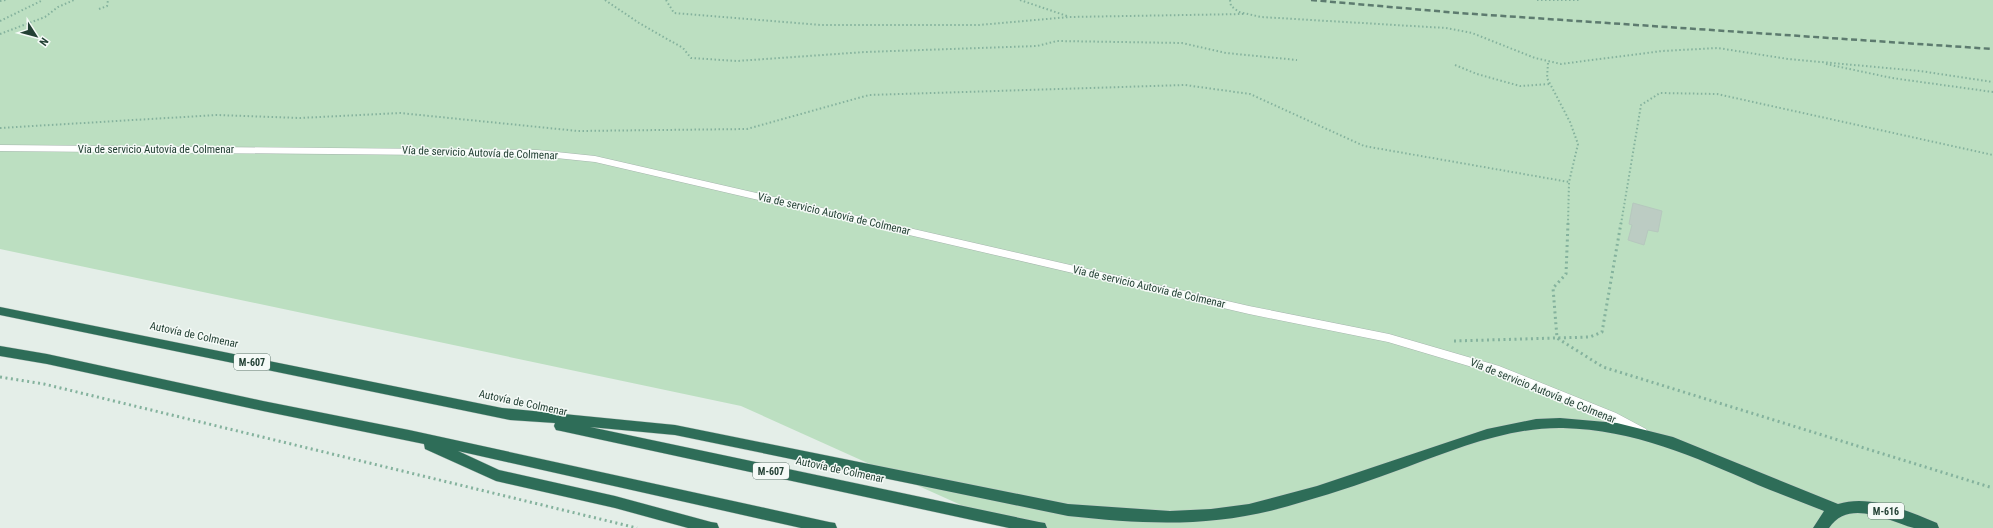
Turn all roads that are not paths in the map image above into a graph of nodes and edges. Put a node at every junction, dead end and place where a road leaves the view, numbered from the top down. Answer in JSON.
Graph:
{"nodes":[{"id":1,"x":0,"y":148,"type":"edge"},
{"id":2,"x":0,"y":311,"type":"edge"},
{"id":3,"x":0,"y":351,"type":"edge"},
{"id":4,"x":503,"y":414,"type":"junction"},
{"id":5,"x":1642,"y":433,"type":"junction"},
{"id":6,"x":409,"y":435,"type":"junction"},
{"id":7,"x":1838,"y":511,"type":"junction"},
{"id":8,"x":711,"y":528,"type":"edge"},
{"id":9,"x":829,"y":528,"type":"edge"},
{"id":10,"x":1039,"y":528,"type":"edge"},
{"id":11,"x":1821,"y":528,"type":"edge"},
{"id":12,"x":1931,"y":528,"type":"edge"}],
"edges":[{"from":1,"to":5,"type":"street","name":"Vía de servicio Autovía de Colmenar"},
{"from":2,"to":4,"type":"highway","name":"Autovía de Colmenar","number":"M-607"},
{"from":3,"to":6,"type":"highway"},
{"from":4,"to":5,"type":"highway"},
{"from":4,"to":10,"type":"highway","name":"Autovía de Colmenar","number":"M-607"},
{"from":5,"to":7,"type":"highway"},
{"from":6,"to":8,"type":"highway"},
{"from":6,"to":9,"type":"highway"},
{"from":7,"to":11,"type":"highway","number":"M-616"},
{"from":7,"to":12,"type":"highway","number":"M-616"}]}
